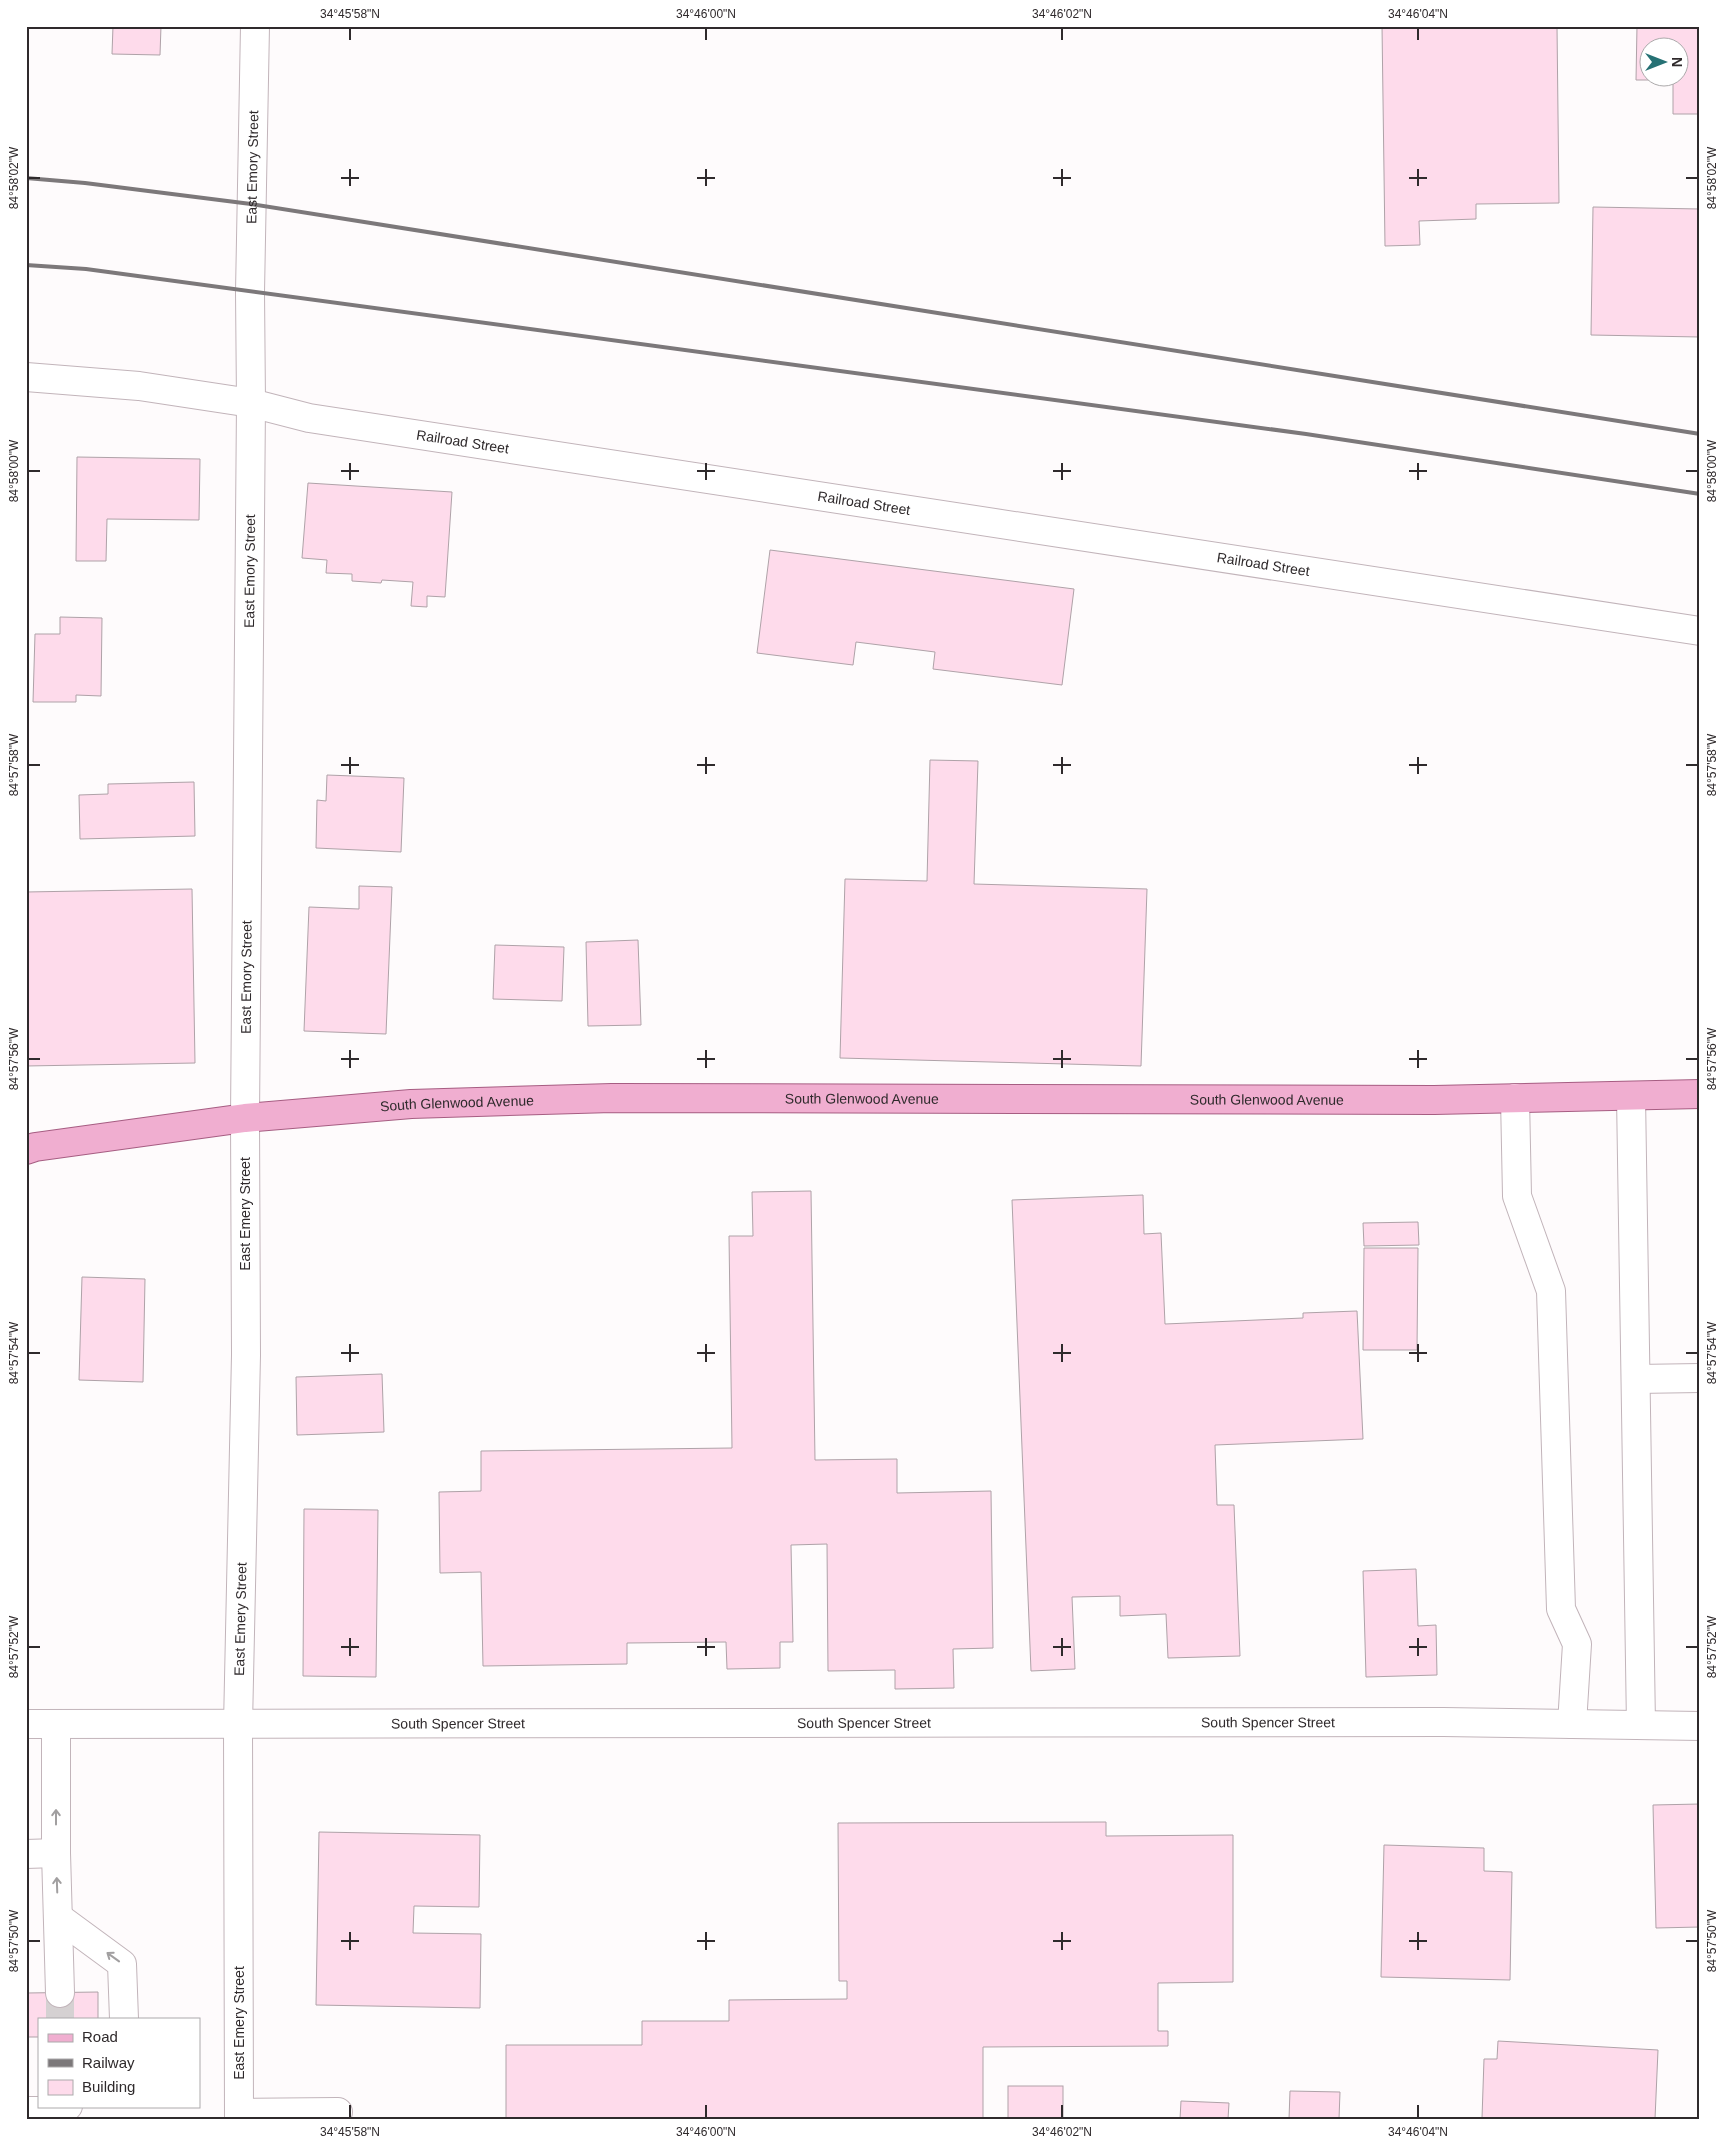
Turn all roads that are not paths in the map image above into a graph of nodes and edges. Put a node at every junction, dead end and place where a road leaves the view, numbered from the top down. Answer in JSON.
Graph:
{"nodes":[{"id":1,"x":255,"y":26,"type":"edge"},
{"id":2,"x":26,"y":377,"type":"edge"},
{"id":3,"x":251,"y":403,"type":"junction"},
{"id":4,"x":1700,"y":631,"type":"edge"},
{"id":5,"x":1700,"y":1094,"type":"edge"},
{"id":6,"x":1630,"y":1096,"type":"junction"},
{"id":7,"x":1515,"y":1098,"type":"junction"},
{"id":8,"x":245,"y":1118,"type":"junction"},
{"id":9,"x":26,"y":1150,"type":"edge"},
{"id":10,"x":1700,"y":1378,"type":"edge"},
{"id":11,"x":1636,"y":1379,"type":"junction"},
{"id":12,"x":26,"y":1724,"type":"edge"},
{"id":13,"x":56,"y":1724,"type":"junction"},
{"id":14,"x":1572,"y":1724,"type":"junction"},
{"id":15,"x":238,"y":1725,"type":"junction"},
{"id":16,"x":1642,"y":1725,"type":"junction"},
{"id":17,"x":1700,"y":1726,"type":"edge"},
{"id":18,"x":56,"y":1853,"type":"junction"},
{"id":19,"x":26,"y":1854,"type":"edge"},
{"id":20,"x":58,"y":1917,"type":"junction"},
{"id":21,"x":60,"y":1992,"type":"tunnel mouth"},
{"id":22,"x":124,"y":2018,"type":"edge"},
{"id":23,"x":65,"y":2108,"type":"edge"},
{"id":24,"x":26,"y":2111,"type":"edge"},
{"id":25,"x":338,"y":2112,"type":"dead end"},
{"id":26,"x":239,"y":2116,"type":"edge"}],
"edges":[{"from":1,"to":3,"type":"street","name":"East Emory Street"},
{"from":2,"to":3,"type":"street","name":"Railroad Street"},
{"from":3,"to":4,"type":"street","name":"Railroad Street"},
{"from":3,"to":8,"type":"street","name":"East Emory Street"},
{"from":5,"to":6,"type":"main road","name":"South Glenwood Avenue"},
{"from":6,"to":7,"type":"main road","name":"South Glenwood Avenue"},
{"from":6,"to":11,"type":"street"},
{"from":7,"to":8,"type":"main road","name":"South Glenwood Avenue"},
{"from":7,"to":14,"type":"street"},
{"from":8,"to":9,"type":"main road","name":"South Glenwood Avenue"},
{"from":8,"to":15,"type":"street","name":"East Emery Street"},
{"from":10,"to":11,"type":"street"},
{"from":11,"to":16,"type":"street"},
{"from":12,"to":13,"type":"street","name":"South Spencer Street"},
{"from":13,"to":15,"type":"street","name":"South Spencer Street"},
{"from":18,"to":13,"type":"street","one_way":true},
{"from":14,"to":15,"type":"street","name":"South Spencer Street"},
{"from":14,"to":16,"type":"street","name":"South Spencer Street"},
{"from":15,"to":26,"type":"street","name":"East Emery Street"},
{"from":16,"to":17,"type":"street","name":"South Spencer Street"},
{"from":18,"to":19,"type":"street"},
{"from":20,"to":18,"type":"street","one_way":true},
{"from":20,"to":21,"type":"street"},
{"from":22,"to":20,"type":"street","one_way":true},
{"from":23,"to":24,"type":"street"},
{"from":25,"to":26,"type":"street"}]}
